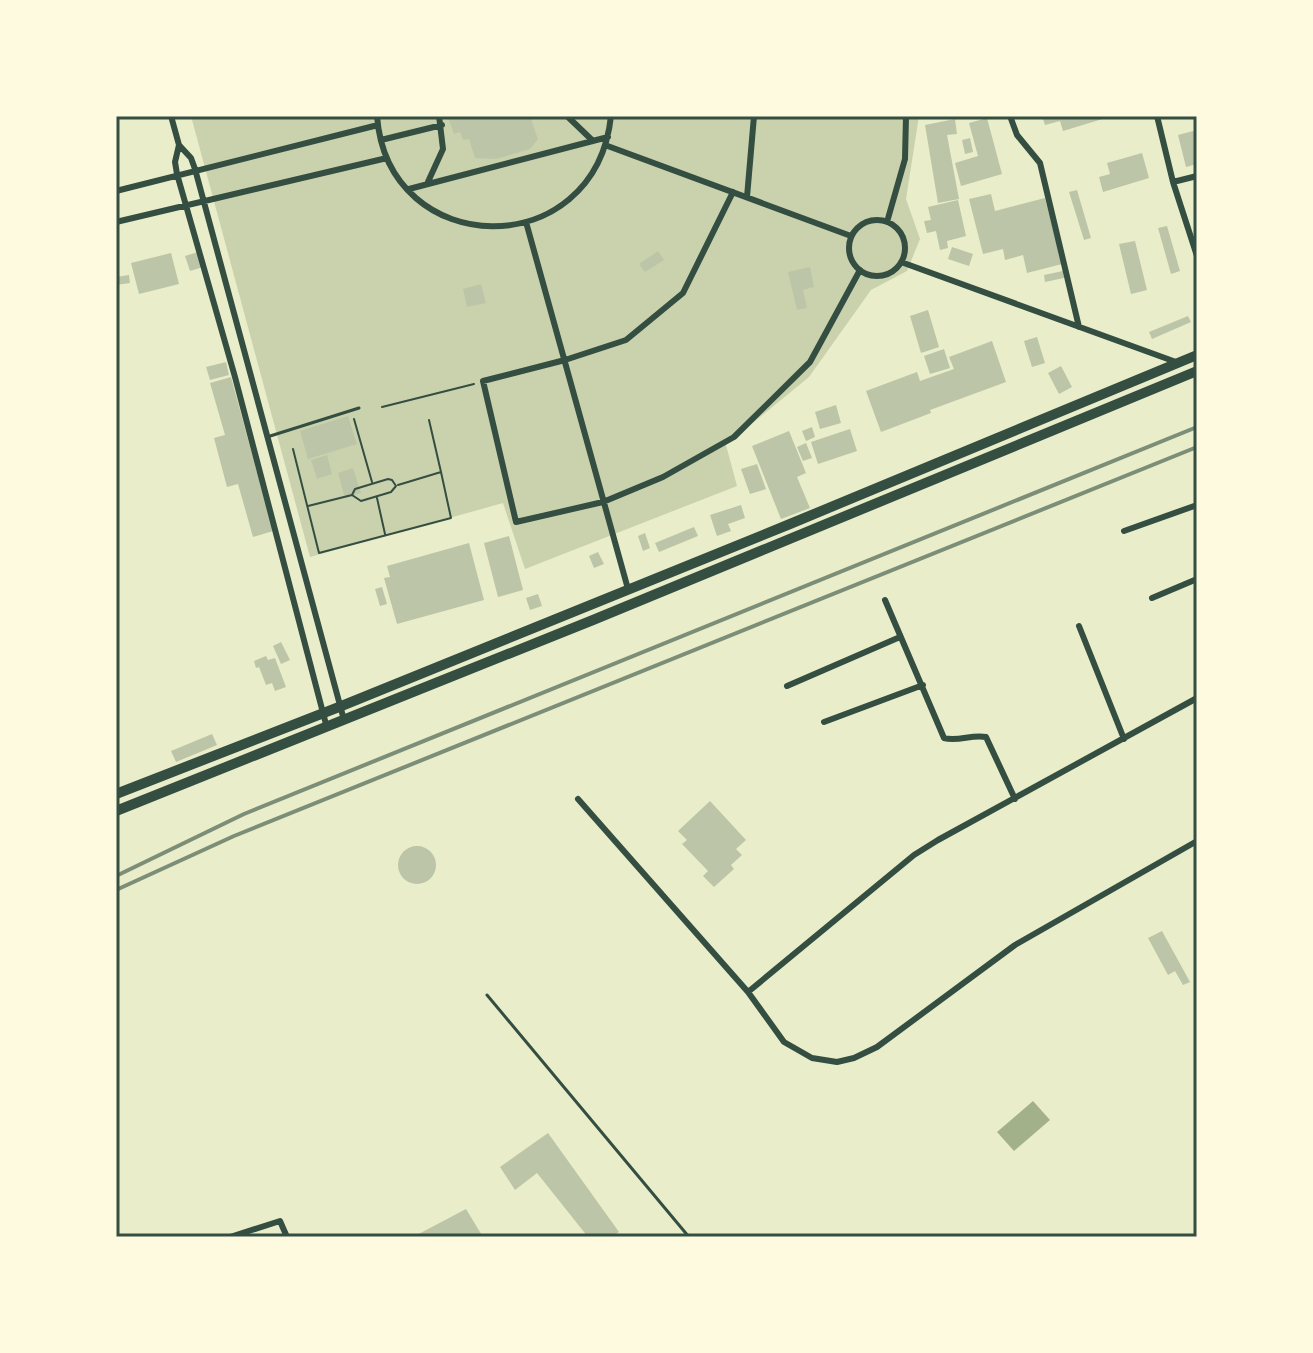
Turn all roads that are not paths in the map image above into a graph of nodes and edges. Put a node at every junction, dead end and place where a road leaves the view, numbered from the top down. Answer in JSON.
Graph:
{"nodes":[{"id":1,"x":171,"y":116,"type":"edge"},
{"id":2,"x":377,"y":116,"type":"edge"},
{"id":3,"x":439,"y":116,"type":"edge"},
{"id":4,"x":567,"y":116,"type":"edge"},
{"id":5,"x":611,"y":116,"type":"edge"},
{"id":6,"x":754,"y":116,"type":"edge"},
{"id":7,"x":906,"y":116,"type":"edge"},
{"id":8,"x":1010,"y":116,"type":"edge"},
{"id":9,"x":1157,"y":116,"type":"edge"},
{"id":10,"x":378,"y":125,"type":"junction"},
{"id":11,"x":442,"y":125,"type":"junction"},
{"id":12,"x":608,"y":137,"type":"junction"},
{"id":13,"x":381,"y":140,"type":"junction"},
{"id":14,"x":593,"y":141,"type":"junction"},
{"id":15,"x":179,"y":145,"type":"junction"},
{"id":16,"x":605,"y":145,"type":"junction"},
{"id":17,"x":387,"y":158,"type":"junction"},
{"id":18,"x":195,"y":169,"type":"junction"},
{"id":19,"x":177,"y":174,"type":"junction"},
{"id":20,"x":1197,"y":176,"type":"edge"},
{"id":21,"x":1173,"y":182,"type":"junction"},
{"id":22,"x":427,"y":184,"type":"junction"},
{"id":23,"x":409,"y":189,"type":"junction"},
{"id":24,"x":116,"y":191,"type":"edge"},
{"id":25,"x":733,"y":192,"type":"junction"},
{"id":26,"x":747,"y":197,"type":"junction"},
{"id":27,"x":204,"y":201,"type":"junction"},
{"id":28,"x":187,"y":204,"type":"junction"},
{"id":29,"x":116,"y":222,"type":"edge"},
{"id":30,"x":526,"y":222,"type":"junction"},
{"id":31,"x":887,"y":222,"type":"junction"},
{"id":32,"x":851,"y":236,"type":"junction"},
{"id":33,"x":1197,"y":256,"type":"edge"},
{"id":34,"x":901,"y":262,"type":"junction"},
{"id":35,"x":860,"y":270,"type":"junction"},
{"id":36,"x":1079,"y":327,"type":"junction"},
{"id":37,"x":1197,"y":355,"type":"edge"},
{"id":38,"x":565,"y":360,"type":"junction"},
{"id":39,"x":1180,"y":364,"type":"junction"},
{"id":40,"x":1197,"y":371,"type":"edge"},
{"id":41,"x":359,"y":408,"type":"dead end"},
{"id":42,"x":267,"y":437,"type":"junction"},
{"id":43,"x":603,"y":502,"type":"junction"},
{"id":44,"x":1197,"y":505,"type":"edge"},
{"id":45,"x":1124,"y":531,"type":"dead end"},
{"id":46,"x":1197,"y":579,"type":"edge"},
{"id":47,"x":628,"y":589,"type":"junction"},
{"id":48,"x":1152,"y":598,"type":"dead end"},
{"id":49,"x":885,"y":600,"type":"dead end"},
{"id":50,"x":1079,"y":626,"type":"dead end"},
{"id":51,"x":900,"y":637,"type":"junction"},
{"id":52,"x":923,"y":685,"type":"junction"},
{"id":53,"x":787,"y":686,"type":"dead end"},
{"id":54,"x":1197,"y":698,"type":"edge"},
{"id":55,"x":339,"y":707,"type":"junction"},
{"id":56,"x":324,"y":713,"type":"junction"},
{"id":57,"x":344,"y":721,"type":"junction"},
{"id":58,"x":824,"y":722,"type":"dead end"},
{"id":59,"x":327,"y":728,"type":"junction"},
{"id":60,"x":1124,"y":739,"type":"junction"},
{"id":61,"x":116,"y":794,"type":"edge"},
{"id":62,"x":578,"y":799,"type":"dead end"},
{"id":63,"x":1015,"y":799,"type":"junction"},
{"id":64,"x":116,"y":811,"type":"edge"},
{"id":65,"x":1197,"y":841,"type":"edge"},
{"id":66,"x":748,"y":992,"type":"junction"},
{"id":67,"x":487,"y":995,"type":"dead end"},
{"id":68,"x":230,"y":1237,"type":"edge"},
{"id":69,"x":287,"y":1237,"type":"edge"},
{"id":70,"x":689,"y":1237,"type":"edge"}],
"edges":[{"from":1,"to":15,"type":"street"},
{"from":2,"to":10,"type":"street"},
{"from":3,"to":11,"type":"street"},
{"from":4,"to":14,"type":"street"},
{"from":5,"to":12,"type":"street"},
{"from":6,"to":26,"type":"street"},
{"from":7,"to":31,"type":"street"},
{"from":8,"to":36,"type":"street"},
{"from":9,"to":21,"type":"street"},
{"from":10,"to":13,"type":"street"},
{"from":10,"to":18,"type":"street"},
{"from":11,"to":13,"type":"street"},
{"from":11,"to":22,"type":"street"},
{"from":12,"to":14,"type":"street"},
{"from":12,"to":16,"type":"street"},
{"from":13,"to":17,"type":"street"},
{"from":14,"to":22,"type":"street"},
{"from":15,"to":18,"type":"street"},
{"from":15,"to":19,"type":"street"},
{"from":16,"to":25,"type":"street"},
{"from":16,"to":30,"type":"street"},
{"from":17,"to":23,"type":"street"},
{"from":17,"to":27,"type":"street"},
{"from":18,"to":19,"type":"street"},
{"from":18,"to":27,"type":"street"},
{"from":19,"to":24,"type":"street"},
{"from":19,"to":28,"type":"street"},
{"from":20,"to":21,"type":"street"},
{"from":21,"to":33,"type":"street"},
{"from":22,"to":23,"type":"street"},
{"from":23,"to":30,"type":"street"},
{"from":25,"to":26,"type":"street"},
{"from":25,"to":38,"type":"street"},
{"from":26,"to":32,"type":"street"},
{"from":27,"to":28,"type":"street"},
{"from":27,"to":42,"type":"street"},
{"from":28,"to":29,"type":"street"},
{"from":28,"to":56,"type":"street"},
{"from":30,"to":38,"type":"street"},
{"from":31,"to":32,"type":"street"},
{"from":31,"to":34,"type":"street"},
{"from":32,"to":35,"type":"street"},
{"from":34,"to":35,"type":"street"},
{"from":34,"to":36,"type":"street"},
{"from":35,"to":43,"type":"street"},
{"from":36,"to":39,"type":"street"},
{"from":37,"to":39,"type":"main road"},
{"from":38,"to":43,"type":"street"},
{"from":38,"to":43,"type":"street"},
{"from":39,"to":47,"type":"main road"},
{"from":40,"to":57,"type":"main road"},
{"from":41,"to":42,"type":"lane"},
{"from":42,"to":55,"type":"street"},
{"from":43,"to":47,"type":"street"},
{"from":44,"to":45,"type":"street"},
{"from":46,"to":48,"type":"street"},
{"from":47,"to":55,"type":"main road"},
{"from":49,"to":51,"type":"street"},
{"from":50,"to":60,"type":"street"},
{"from":51,"to":52,"type":"street"},
{"from":51,"to":53,"type":"street"},
{"from":52,"to":58,"type":"street"},
{"from":52,"to":63,"type":"street"},
{"from":54,"to":60,"type":"street"},
{"from":55,"to":56,"type":"main road"},
{"from":55,"to":57,"type":"street"},
{"from":56,"to":59,"type":"street"},
{"from":56,"to":61,"type":"main road"},
{"from":57,"to":59,"type":"main road"},
{"from":59,"to":64,"type":"main road"},
{"from":60,"to":63,"type":"street"},
{"from":62,"to":66,"type":"street"},
{"from":63,"to":66,"type":"street"},
{"from":65,"to":66,"type":"street"},
{"from":67,"to":70,"type":"lane"},
{"from":68,"to":69,"type":"street"}]}
